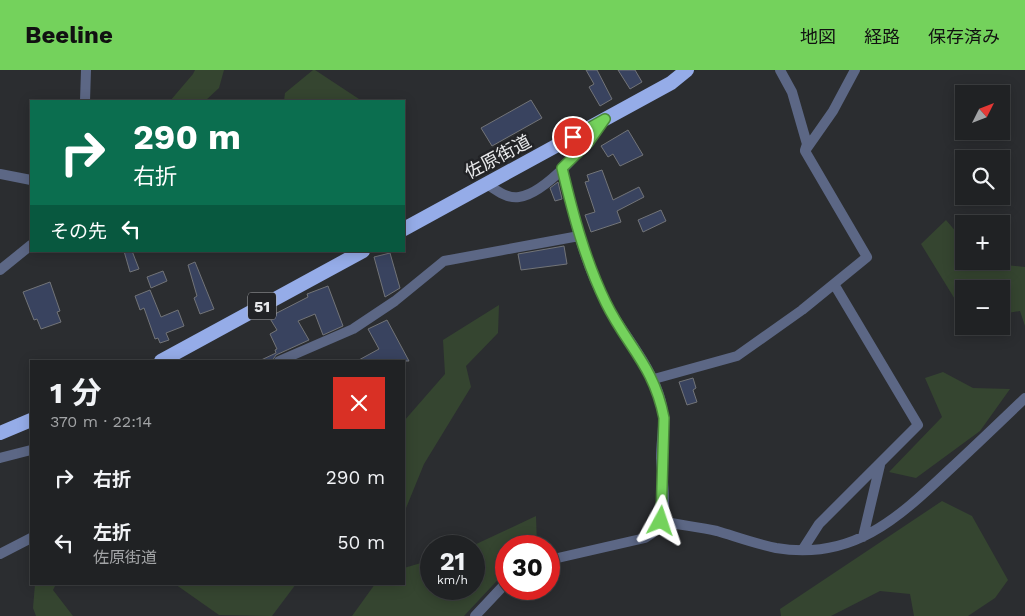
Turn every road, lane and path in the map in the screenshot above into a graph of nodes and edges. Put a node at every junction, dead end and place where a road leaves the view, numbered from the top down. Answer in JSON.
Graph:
{"nodes":[{"id":1,"x":86,"y":70,"type":"edge"},
{"id":2,"x":687,"y":70,"type":"edge"},
{"id":3,"x":780,"y":70,"type":"edge"},
{"id":4,"x":855,"y":70,"type":"edge"},
{"id":5,"x":85,"y":100,"type":"edge"},
{"id":6,"x":605,"y":119,"type":"junction"},
{"id":7,"x":804,"y":151,"type":"junction"},
{"id":8,"x":562,"y":168,"type":"junction"},
{"id":9,"x":0,"y":174,"type":"edge"},
{"id":10,"x":30,"y":180,"type":"edge"},
{"id":11,"x":488,"y":184,"type":"junction"},
{"id":12,"x":405,"y":228,"type":"edge"},
{"id":13,"x":579,"y":236,"type":"junction"},
{"id":14,"x":30,"y":246,"type":"edge"},
{"id":15,"x":361,"y":252,"type":"edge"},
{"id":16,"x":0,"y":270,"type":"edge"},
{"id":17,"x":834,"y":284,"type":"junction"},
{"id":18,"x":162,"y":360,"type":"edge"},
{"id":19,"x":281,"y":360,"type":"edge"},
{"id":20,"x":654,"y":379,"type":"junction"},
{"id":21,"x":1025,"y":398,"type":"edge"},
{"id":22,"x":30,"y":420,"type":"edge"},
{"id":23,"x":0,"y":433,"type":"edge"},
{"id":24,"x":30,"y":450,"type":"edge"},
{"id":25,"x":0,"y":458,"type":"edge"},
{"id":26,"x":880,"y":464,"type":"junction"},
{"id":27,"x":661,"y":521,"type":"junction"},
{"id":28,"x":863,"y":538,"type":"junction"},
{"id":29,"x":30,"y":539,"type":"edge"},
{"id":30,"x":803,"y":549,"type":"junction"},
{"id":31,"x":0,"y":554,"type":"edge"},
{"id":32,"x":560,"y":557,"type":"edge"},
{"id":33,"x":495,"y":595,"type":"edge"},
{"id":34,"x":475,"y":616,"type":"edge"}],
"edges":[{"from":1,"to":5,"type":"street"},
{"from":2,"to":6,"type":"highway","name":"佐原街道"},
{"from":3,"to":7,"type":"street"},
{"from":4,"to":7,"type":"street"},
{"from":6,"to":8,"type":"street"},
{"from":6,"to":11,"type":"highway","name":"佐原街道"},
{"from":7,"to":17,"type":"street"},
{"from":8,"to":11,"type":"street"},
{"from":8,"to":13,"type":"street"},
{"from":9,"to":10,"type":"street"},
{"from":11,"to":12,"type":"highway","name":"佐原街道"},
{"from":13,"to":19,"type":"street"},
{"from":13,"to":20,"type":"street"},
{"from":14,"to":16,"type":"street"},
{"from":15,"to":18,"type":"highway","number":"51"},
{"from":17,"to":20,"type":"street"},
{"from":17,"to":26,"type":"street"},
{"from":20,"to":27,"type":"street"},
{"from":21,"to":28,"type":"street"},
{"from":22,"to":23,"type":"highway"},
{"from":24,"to":25,"type":"street"},
{"from":26,"to":28,"type":"street"},
{"from":26,"to":30,"type":"street"},
{"from":27,"to":30,"type":"street"},
{"from":27,"to":32,"type":"street"},
{"from":28,"to":30,"type":"street"},
{"from":29,"to":31,"type":"street"},
{"from":33,"to":34,"type":"street"}]}
